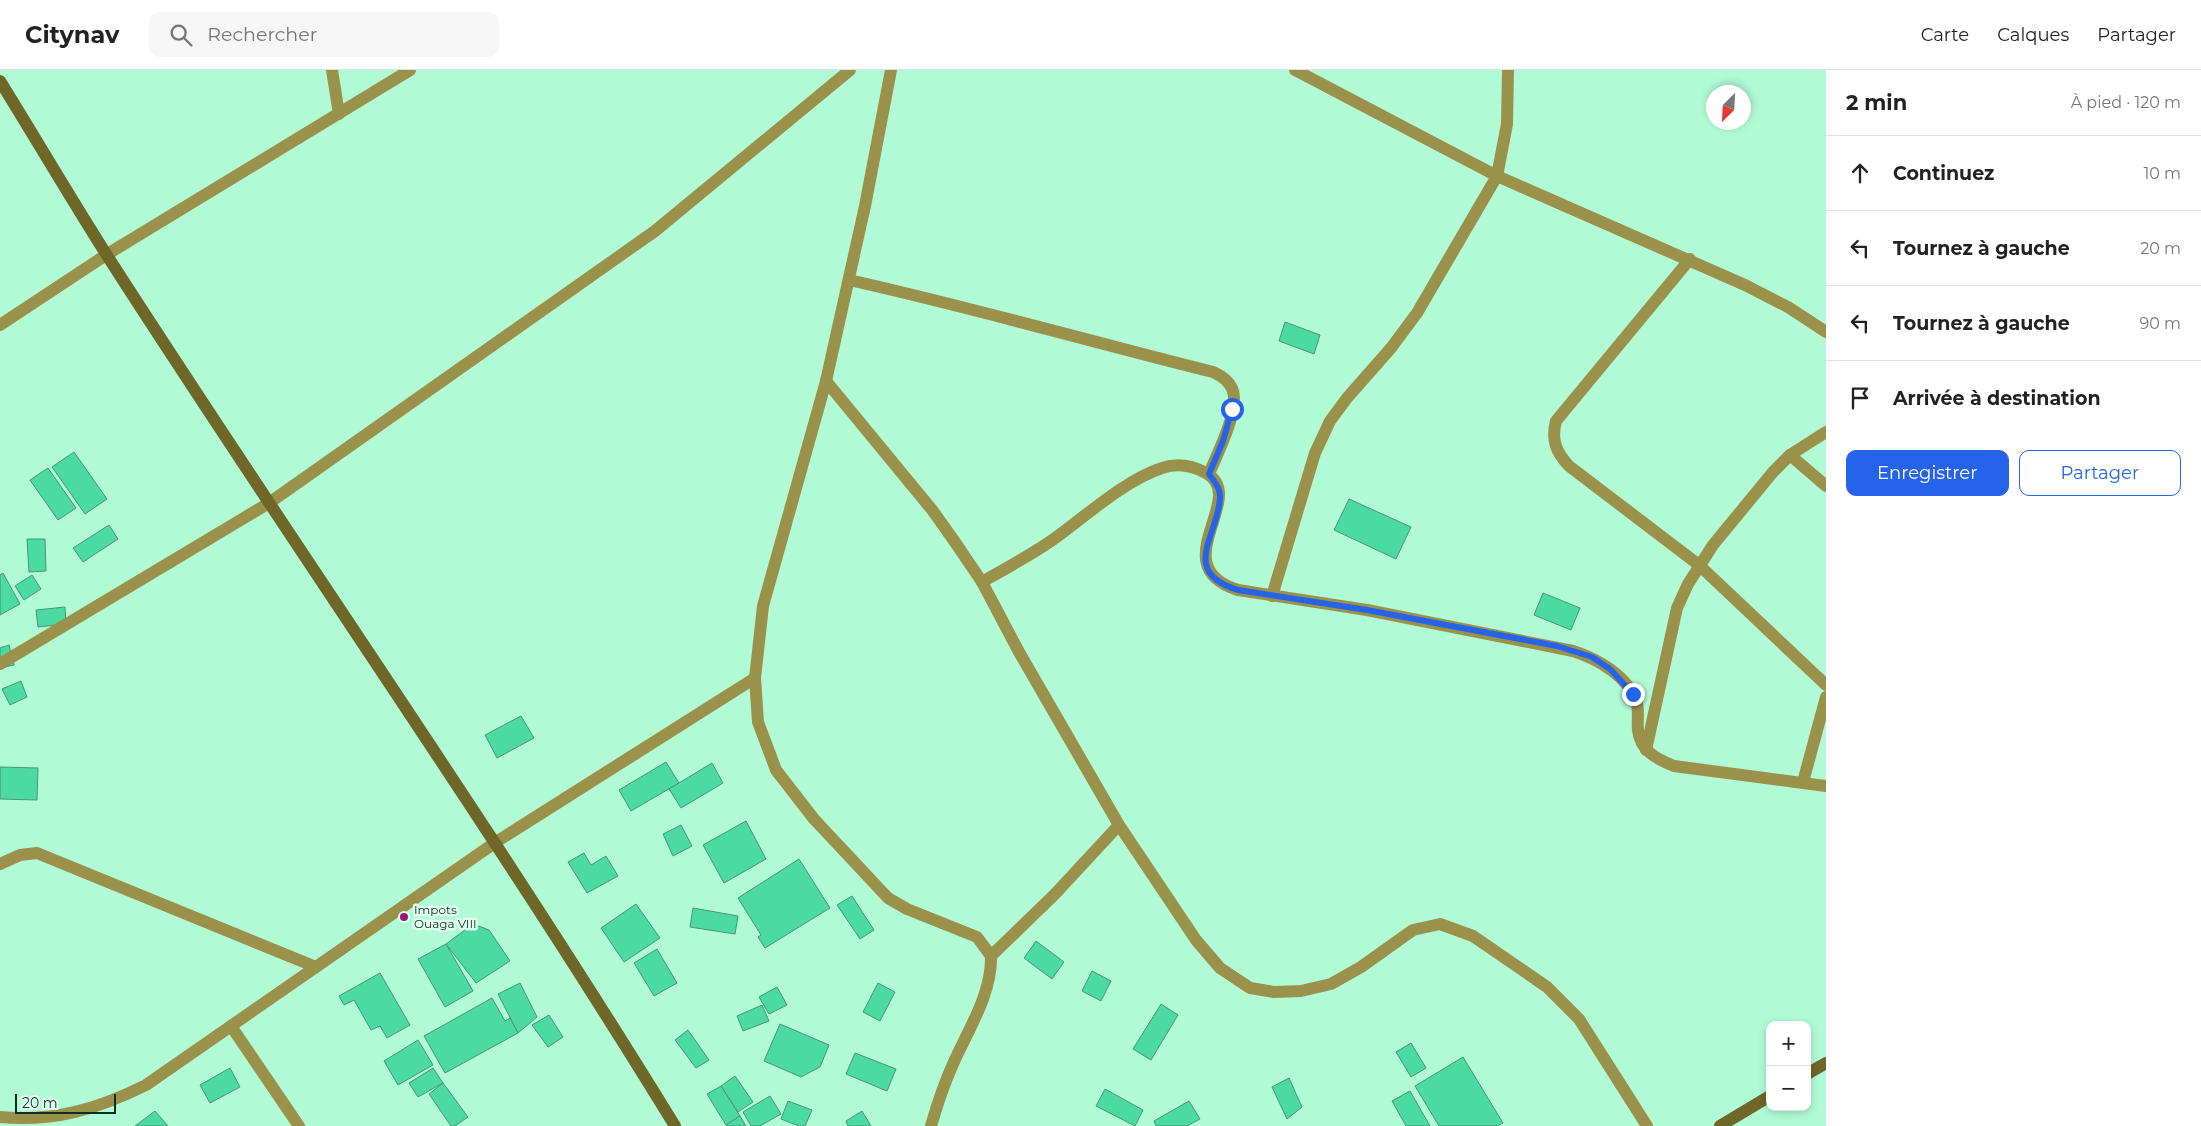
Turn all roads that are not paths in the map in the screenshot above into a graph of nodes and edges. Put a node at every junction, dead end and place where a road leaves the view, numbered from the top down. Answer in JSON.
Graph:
{"nodes":[{"id":1,"x":332,"y":70,"type":"edge"},
{"id":2,"x":410,"y":70,"type":"edge"},
{"id":3,"x":850,"y":70,"type":"edge"},
{"id":4,"x":891,"y":70,"type":"edge"},
{"id":5,"x":1295,"y":70,"type":"edge"},
{"id":6,"x":1508,"y":70,"type":"edge"},
{"id":7,"x":0,"y":81,"type":"edge"},
{"id":8,"x":339,"y":114,"type":"junction"},
{"id":9,"x":1497,"y":176,"type":"junction"},
{"id":10,"x":106,"y":255,"type":"junction"},
{"id":11,"x":1690,"y":259,"type":"junction"},
{"id":12,"x":849,"y":280,"type":"junction"},
{"id":13,"x":0,"y":325,"type":"edge"},
{"id":14,"x":1826,"y":332,"type":"edge"},
{"id":15,"x":826,"y":381,"type":"junction"},
{"id":16,"x":1826,"y":432,"type":"edge"},
{"id":17,"x":1790,"y":456,"type":"junction"},
{"id":18,"x":1209,"y":474,"type":"junction"},
{"id":19,"x":1826,"y":486,"type":"edge"},
{"id":20,"x":269,"y":503,"type":"junction"},
{"id":21,"x":1699,"y":565,"type":"junction"},
{"id":22,"x":982,"y":582,"type":"junction"},
{"id":23,"x":1272,"y":596,"type":"junction"},
{"id":24,"x":0,"y":664,"type":"edge"},
{"id":25,"x":755,"y":678,"type":"junction"},
{"id":26,"x":1826,"y":685,"type":"edge"},
{"id":27,"x":1826,"y":697,"type":"edge"},
{"id":28,"x":1646,"y":750,"type":"junction"},
{"id":29,"x":1802,"y":782,"type":"junction"},
{"id":30,"x":1826,"y":786,"type":"edge"},
{"id":31,"x":1119,"y":825,"type":"junction"},
{"id":32,"x":496,"y":842,"type":"junction"},
{"id":33,"x":0,"y":864,"type":"edge"},
{"id":34,"x":991,"y":956,"type":"junction"},
{"id":35,"x":316,"y":967,"type":"junction"},
{"id":36,"x":231,"y":1026,"type":"junction"},
{"id":37,"x":1826,"y":1063,"type":"edge"},
{"id":38,"x":1811,"y":1072,"type":"edge"},
{"id":39,"x":1766,"y":1098,"type":"edge"},
{"id":40,"x":0,"y":1117,"type":"edge"},
{"id":41,"x":299,"y":1126,"type":"edge"},
{"id":42,"x":675,"y":1126,"type":"edge"},
{"id":43,"x":931,"y":1126,"type":"edge"},
{"id":44,"x":1647,"y":1126,"type":"edge"},
{"id":45,"x":1720,"y":1126,"type":"edge"}],
"edges":[{"from":1,"to":8,"type":"street"},
{"from":2,"to":8,"type":"street"},
{"from":3,"to":20,"type":"street"},
{"from":4,"to":12,"type":"street"},
{"from":5,"to":9,"type":"street"},
{"from":6,"to":9,"type":"street"},
{"from":7,"to":10,"type":"street"},
{"from":8,"to":10,"type":"street"},
{"from":9,"to":11,"type":"street"},
{"from":9,"to":23,"type":"street"},
{"from":10,"to":13,"type":"street"},
{"from":10,"to":20,"type":"street"},
{"from":11,"to":14,"type":"street"},
{"from":11,"to":21,"type":"street"},
{"from":12,"to":15,"type":"street"},
{"from":12,"to":18,"type":"street"},
{"from":15,"to":22,"type":"street"},
{"from":15,"to":25,"type":"street"},
{"from":16,"to":17,"type":"street"},
{"from":17,"to":19,"type":"street"},
{"from":17,"to":21,"type":"street"},
{"from":18,"to":22,"type":"street"},
{"from":18,"to":23,"type":"street"},
{"from":20,"to":24,"type":"street"},
{"from":20,"to":32,"type":"street"},
{"from":21,"to":26,"type":"street"},
{"from":21,"to":28,"type":"street"},
{"from":22,"to":31,"type":"street"},
{"from":23,"to":28,"type":"street"},
{"from":25,"to":32,"type":"street"},
{"from":25,"to":34,"type":"street"},
{"from":27,"to":29,"type":"street"},
{"from":28,"to":29,"type":"street"},
{"from":29,"to":30,"type":"street"},
{"from":31,"to":34,"type":"street"},
{"from":31,"to":44,"type":"street"},
{"from":32,"to":35,"type":"street"},
{"from":32,"to":42,"type":"street"},
{"from":33,"to":35,"type":"street"},
{"from":34,"to":43,"type":"street"},
{"from":35,"to":36,"type":"street"},
{"from":36,"to":40,"type":"street"},
{"from":36,"to":41,"type":"street"},
{"from":37,"to":38,"type":"street"},
{"from":39,"to":45,"type":"street"}]}
